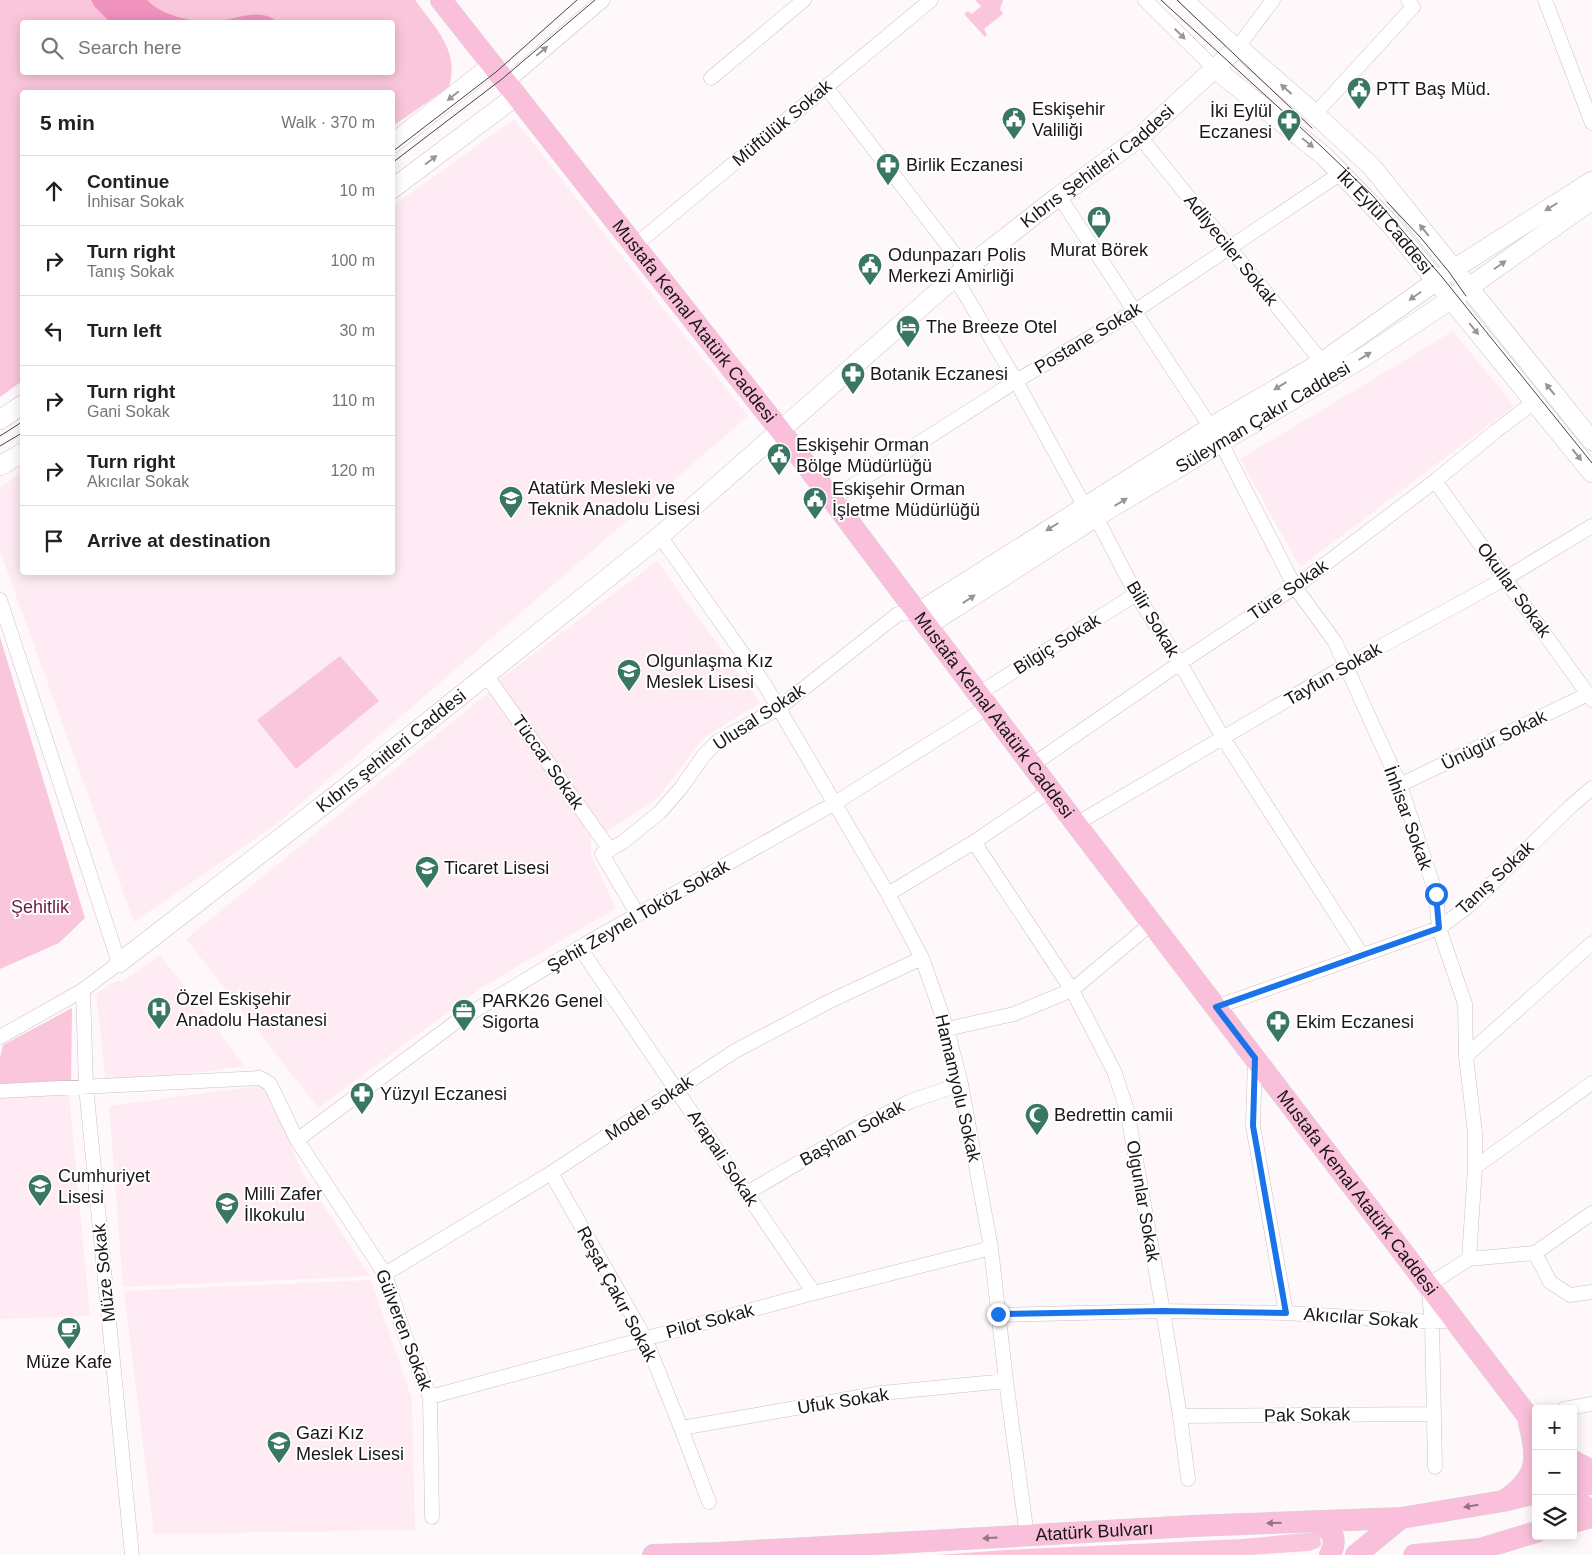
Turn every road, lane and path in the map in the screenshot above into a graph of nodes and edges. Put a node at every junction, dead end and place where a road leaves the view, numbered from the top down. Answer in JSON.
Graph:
{"nodes":[{"id":1,"x":441,"y":0,"type":"edge"},
{"id":2,"x":603,"y":0,"type":"edge"},
{"id":3,"x":804,"y":0,"type":"edge"},
{"id":4,"x":931,"y":0,"type":"edge"},
{"id":5,"x":1145,"y":0,"type":"edge"},
{"id":6,"x":1187,"y":0,"type":"edge"},
{"id":7,"x":1273,"y":0,"type":"edge"},
{"id":8,"x":1408,"y":0,"type":"edge"},
{"id":9,"x":1545,"y":0,"type":"edge"},
{"id":10,"x":1238,"y":47,"type":"junction"},
{"id":11,"x":492,"y":66,"type":"junction"},
{"id":12,"x":1215,"y":69,"type":"junction"},
{"id":13,"x":711,"y":78,"type":"dead end"},
{"id":14,"x":826,"y":87,"type":"junction"},
{"id":15,"x":511,"y":90,"type":"junction"},
{"id":16,"x":1315,"y":114,"type":"junction"},
{"id":17,"x":1592,"y":123,"type":"edge"},
{"id":18,"x":1140,"y":137,"type":"junction"},
{"id":19,"x":395,"y":142,"type":"edge"},
{"id":20,"x":1341,"y":173,"type":"junction"},
{"id":21,"x":1592,"y":181,"type":"edge"},
{"id":22,"x":395,"y":187,"type":"edge"},
{"id":23,"x":1059,"y":196,"type":"junction"},
{"id":24,"x":1592,"y":200,"type":"edge"},
{"id":25,"x":634,"y":246,"type":"junction"},
{"id":26,"x":1230,"y":247,"type":"junction"},
{"id":27,"x":1454,"y":268,"type":"junction"},
{"id":28,"x":960,"y":273,"type":"junction"},
{"id":29,"x":1437,"y":280,"type":"junction"},
{"id":30,"x":1468,"y":288,"type":"junction"},
{"id":31,"x":1450,"y":300,"type":"junction"},
{"id":32,"x":1135,"y":311,"type":"junction"},
{"id":33,"x":1322,"y":362,"type":"junction"},
{"id":34,"x":1016,"y":381,"type":"junction"},
{"id":35,"x":1534,"y":402,"type":"junction"},
{"id":36,"x":20,"y":406,"type":"edge"},
{"id":37,"x":0,"y":420,"type":"edge"},
{"id":38,"x":780,"y":430,"type":"junction"},
{"id":39,"x":1216,"y":435,"type":"junction"},
{"id":40,"x":1592,"y":441,"type":"edge"},
{"id":41,"x":20,"y":454,"type":"edge"},
{"id":42,"x":0,"y":466,"type":"edge"},
{"id":43,"x":1592,"y":473,"type":"edge"},
{"id":44,"x":1435,"y":481,"type":"junction"},
{"id":45,"x":832,"y":499,"type":"junction"},
{"id":46,"x":1091,"y":512,"type":"junction"},
{"id":47,"x":1592,"y":526,"type":"edge"},
{"id":48,"x":660,"y":536,"type":"junction"},
{"id":49,"x":1506,"y":578,"type":"junction"},
{"id":50,"x":1295,"y":587,"type":"junction"},
{"id":51,"x":1136,"y":594,"type":"junction"},
{"id":52,"x":0,"y":600,"type":"edge"},
{"id":53,"x":922,"y":619,"type":"junction"},
{"id":54,"x":1180,"y":663,"type":"junction"},
{"id":55,"x":1345,"y":666,"type":"junction"},
{"id":56,"x":486,"y":675,"type":"junction"},
{"id":57,"x":1590,"y":697,"type":"edge"},
{"id":58,"x":983,"y":700,"type":"junction"},
{"id":59,"x":779,"y":708,"type":"junction"},
{"id":60,"x":1223,"y":738,"type":"junction"},
{"id":61,"x":1032,"y":765,"type":"junction"},
{"id":62,"x":1400,"y":786,"type":"junction"},
{"id":63,"x":1592,"y":788,"type":"edge"},
{"id":64,"x":1051,"y":790,"type":"junction"},
{"id":65,"x":836,"y":803,"type":"junction"},
{"id":66,"x":1076,"y":824,"type":"junction"},
{"id":67,"x":974,"y":842,"type":"junction"},
{"id":68,"x":610,"y":850,"type":"junction"},
{"id":69,"x":888,"y":894,"type":"junction"},
{"id":70,"x":638,"y":915,"type":"junction"},
{"id":71,"x":1152,"y":923,"type":"junction"},
{"id":72,"x":1439,"y":928,"type":"junction"},
{"id":73,"x":1592,"y":943,"type":"edge"},
{"id":74,"x":580,"y":948,"type":"junction"},
{"id":75,"x":1362,"y":955,"type":"junction"},
{"id":76,"x":922,"y":958,"type":"junction"},
{"id":77,"x":119,"y":962,"type":"junction"},
{"id":78,"x":83,"y":990,"type":"junction"},
{"id":79,"x":1072,"y":990,"type":"junction"},
{"id":80,"x":1216,"y":1007,"type":"junction"},
{"id":81,"x":947,"y":1029,"type":"junction"},
{"id":82,"x":0,"y":1037,"type":"edge"},
{"id":83,"x":1466,"y":1056,"type":"junction"},
{"id":84,"x":1255,"y":1058,"type":"junction"},
{"id":85,"x":1592,"y":1083,"type":"edge"},
{"id":86,"x":961,"y":1084,"type":"junction"},
{"id":87,"x":86,"y":1087,"type":"junction"},
{"id":88,"x":676,"y":1089,"type":"junction"},
{"id":89,"x":0,"y":1091,"type":"edge"},
{"id":90,"x":297,"y":1140,"type":"junction"},
{"id":91,"x":1475,"y":1167,"type":"junction"},
{"id":92,"x":551,"y":1173,"type":"junction"},
{"id":93,"x":747,"y":1193,"type":"junction"},
{"id":94,"x":1592,"y":1213,"type":"edge"},
{"id":95,"x":991,"y":1248,"type":"junction"},
{"id":96,"x":1535,"y":1253,"type":"junction"},
{"id":97,"x":1469,"y":1260,"type":"junction"},
{"id":98,"x":385,"y":1274,"type":"junction"},
{"id":99,"x":1428,"y":1284,"type":"junction"},
{"id":100,"x":1592,"y":1292,"type":"edge"},
{"id":101,"x":814,"y":1293,"type":"junction"},
{"id":102,"x":1163,"y":1311,"type":"junction"},
{"id":103,"x":1286,"y":1313,"type":"junction"},
{"id":104,"x":998,"y":1314,"type":"junction"},
{"id":105,"x":1453,"y":1320,"type":"junction"},
{"id":106,"x":1432,"y":1322,"type":"junction"},
{"id":107,"x":645,"y":1338,"type":"junction"},
{"id":108,"x":1006,"y":1381,"type":"junction"},
{"id":109,"x":430,"y":1397,"type":"junction"},
{"id":110,"x":1592,"y":1404,"type":"edge"},
{"id":111,"x":1577,"y":1407,"type":"edge"},
{"id":112,"x":1433,"y":1414,"type":"junction"},
{"id":113,"x":1180,"y":1416,"type":"junction"},
{"id":114,"x":1532,"y":1417,"type":"edge"},
{"id":115,"x":682,"y":1428,"type":"junction"},
{"id":116,"x":1535,"y":1450,"type":"edge"},
{"id":117,"x":1577,"y":1463,"type":"edge"},
{"id":118,"x":1435,"y":1467,"type":"dead end"},
{"id":119,"x":1592,"y":1471,"type":"edge"},
{"id":120,"x":1188,"y":1479,"type":"dead end"},
{"id":121,"x":1592,"y":1484,"type":"edge"},
{"id":122,"x":1577,"y":1486,"type":"edge"},
{"id":123,"x":1532,"y":1494,"type":"edge"},
{"id":124,"x":1503,"y":1501,"type":"junction"},
{"id":125,"x":709,"y":1502,"type":"dead end"},
{"id":126,"x":1577,"y":1502,"type":"edge"},
{"id":127,"x":1592,"y":1511,"type":"edge"},
{"id":128,"x":432,"y":1517,"type":"dead end"},
{"id":129,"x":1592,"y":1517,"type":"edge"},
{"id":130,"x":1401,"y":1518,"type":"junction"},
{"id":131,"x":1346,"y":1520,"type":"junction"},
{"id":132,"x":1577,"y":1521,"type":"edge"},
{"id":133,"x":1314,"y":1522,"type":"junction"},
{"id":134,"x":1532,"y":1533,"type":"edge"},
{"id":135,"x":1027,"y":1536,"type":"junction"},
{"id":136,"x":1375,"y":1548,"type":"edge"},
{"id":137,"x":1475,"y":1552,"type":"edge"},
{"id":138,"x":132,"y":1555,"type":"edge"},
{"id":139,"x":653,"y":1555,"type":"edge"},
{"id":140,"x":1330,"y":1555,"type":"edge"},
{"id":141,"x":1356,"y":1555,"type":"edge"},
{"id":142,"x":1414,"y":1555,"type":"edge"}],
"edges":[{"from":1,"to":11,"type":"main road","name":"Mustafa Kemal Atatürk Caddesi"},
{"from":15,"to":2,"type":"street","one_way":true},
{"from":3,"to":13,"type":"street"},
{"from":4,"to":14,"type":"street","name":"Müftülük Sokak"},
{"from":5,"to":12,"type":"street","name":"İki Eylül Caddesi","one_way":true},
{"from":6,"to":10,"type":"street","name":"İki Eylül Caddesi"},
{"from":7,"to":10,"type":"street","name":"Kıbrıs Şehitleri Caddesi"},
{"from":8,"to":16,"type":"street"},
{"from":9,"to":17,"type":"street"},
{"from":10,"to":12,"type":"main road","name":"Kıbrıs Şehitleri Caddesi"},
{"from":16,"to":10,"type":"main road","name":"İki Eylül Caddesi","one_way":true},
{"from":11,"to":15,"type":"main road","name":"Mustafa Kemal Atatürk Caddesi"},
{"from":11,"to":19,"type":"main road","one_way":true},
{"from":12,"to":18,"type":"main road","name":"Kıbrıs Şehitleri Caddesi"},
{"from":12,"to":20,"type":"main road","name":"İki Eylül Caddesi","one_way":true},
{"from":14,"to":25,"type":"street","name":"Müftülük Sokak"},
{"from":14,"to":28,"type":"street","name":"Bilir Sokak"},
{"from":22,"to":15,"type":"main road","one_way":true},
{"from":15,"to":25,"type":"main road","name":"Mustafa Kemal Atatürk Caddesi"},
{"from":27,"to":16,"type":"main road","name":"İki Eylül Caddesi","one_way":true},
{"from":18,"to":23,"type":"main road","name":"Kıbrıs Şehitleri Caddesi"},
{"from":18,"to":26,"type":"street","name":"Adliyeciler Sokak"},
{"from":20,"to":26,"type":"street","name":"Postane Sokak"},
{"from":20,"to":29,"type":"main road","name":"İki Eylül Caddesi"},
{"from":21,"to":27,"type":"main road","name":"Süleyman Çakır Caddesi","one_way":true},
{"from":23,"to":28,"type":"main road","name":"Kıbrıs Şehitleri Caddesi"},
{"from":23,"to":32,"type":"street","name":"İnhisar Sokak"},
{"from":30,"to":24,"type":"main road","name":"Süleyman Çakır Caddesi","one_way":true},
{"from":25,"to":38,"type":"main road","name":"Mustafa Kemal Atatürk Caddesi"},
{"from":26,"to":32,"type":"street","name":"Postane Sokak"},
{"from":26,"to":33,"type":"street","name":"Adliyeciler Sokak"},
{"from":27,"to":29,"type":"main road","name":"Süleyman Çakır Caddesi"},
{"from":27,"to":30,"type":"main road","name":"İki Eylül Caddesi"},
{"from":28,"to":34,"type":"street","name":"Bilir Sokak"},
{"from":28,"to":38,"type":"main road","name":"Kıbrıs Şehitleri Caddesi"},
{"from":29,"to":31,"type":"main road","name":"İki Eylül Caddesi"},
{"from":29,"to":33,"type":"main road","name":"Süleyman Çakır Caddesi","one_way":true},
{"from":30,"to":31,"type":"main road","name":"Süleyman Çakır Caddesi"},
{"from":40,"to":30,"type":"main road","name":"İki Eylül Caddesi","one_way":true},
{"from":31,"to":35,"type":"main road","name":"İki Eylül Caddesi","one_way":true},
{"from":39,"to":31,"type":"main road","name":"Süleyman Çakır Caddesi","one_way":true},
{"from":32,"to":34,"type":"street","name":"Postane Sokak"},
{"from":32,"to":39,"type":"street","name":"İnhisar Sokak"},
{"from":33,"to":39,"type":"main road","name":"Süleyman Çakır Caddesi","one_way":true},
{"from":34,"to":45,"type":"street","name":"Postane Sokak"},
{"from":34,"to":46,"type":"street","name":"Bilir Sokak"},
{"from":35,"to":43,"type":"main road","name":"İki Eylül Caddesi","one_way":true},
{"from":35,"to":44,"type":"street","name":"Türe Sokak"},
{"from":36,"to":37,"type":"main road"},
{"from":38,"to":45,"type":"main road","name":"Mustafa Kemal Atatürk Caddesi"},
{"from":38,"to":48,"type":"main road","name":"Kıbrıs Şehitleri Caddesi"},
{"from":39,"to":46,"type":"main road","name":"Süleyman Çakır Caddesi"},
{"from":39,"to":50,"type":"street","name":"İnhisar Sokak"},
{"from":41,"to":42,"type":"main road"},
{"from":44,"to":49,"type":"street","name":"Okullar Sokak"},
{"from":44,"to":50,"type":"street","name":"Türe Sokak"},
{"from":45,"to":53,"type":"main road","name":"Mustafa Kemal Atatürk Caddesi"},
{"from":46,"to":51,"type":"street","name":"Bilir Sokak"},
{"from":46,"to":53,"type":"main road","name":"Süleyman Çakır Caddesi"},
{"from":47,"to":49,"type":"street","name":"Tayfun Sokak"},
{"from":48,"to":56,"type":"main road","name":"Kıbrıs şehitleri Caddesi"},
{"from":48,"to":59,"type":"street","name":"Hamamyolu Sokak"},
{"from":49,"to":55,"type":"street","name":"Tayfun Sokak"},
{"from":49,"to":57,"type":"street","name":"Okullar Sokak"},
{"from":50,"to":54,"type":"street","name":"Türe Sokak"},
{"from":50,"to":55,"type":"street","name":"İnhisar Sokak"},
{"from":51,"to":54,"type":"street","name":"Bilir Sokak"},
{"from":51,"to":58,"type":"street","name":"Bilgiç Sokak"},
{"from":52,"to":77,"type":"street"},
{"from":53,"to":58,"type":"main road","name":"Mustafa Kemal Atatürk Caddesi"},
{"from":53,"to":59,"type":"street","name":"Ulusal Sokak"},
{"from":54,"to":60,"type":"street","name":"Bilir Sokak"},
{"from":54,"to":61,"type":"street","name":"Türe Sokak"},
{"from":55,"to":60,"type":"street","name":"Tayfun Sokak"},
{"from":55,"to":62,"type":"street","name":"İnhisar Sokak"},
{"from":56,"to":68,"type":"street","name":"Tüccar Sokak"},
{"from":56,"to":77,"type":"main road","name":"Kıbrıs şehitleri Caddesi"},
{"from":57,"to":62,"type":"street","name":"Ünügür Sokak"},
{"from":58,"to":61,"type":"main road","name":"Mustafa Kemal Atatürk Caddesi"},
{"from":58,"to":65,"type":"street","name":"Şehit Zeynel Toköz Sokak"},
{"from":59,"to":65,"type":"street","name":"Hamamyolu Sokak"},
{"from":59,"to":68,"type":"street","name":"Ulusal Sokak"},
{"from":60,"to":66,"type":"street","name":"Tayfun Sokak"},
{"from":60,"to":75,"type":"street","name":"Bilir Sokak"},
{"from":61,"to":64,"type":"main road","name":"Mustafa Kemal Atatürk Caddesi"},
{"from":62,"to":72,"type":"street","name":"İnhisar Sokak"},
{"from":63,"to":72,"type":"street","name":"Tanış Sokak"},
{"from":64,"to":66,"type":"main road","name":"Mustafa Kemal Atatürk Caddesi"},
{"from":64,"to":67,"type":"street"},
{"from":65,"to":69,"type":"street","name":"Hamamyolu Sokak"},
{"from":65,"to":70,"type":"street","name":"Şehit Zeynel Toköz Sokak"},
{"from":66,"to":71,"type":"main road","name":"Mustafa Kemal Atatürk Caddesi"},
{"from":67,"to":69,"type":"street"},
{"from":67,"to":79,"type":"street","name":"Olgunlar Sokak"},
{"from":68,"to":70,"type":"street"},
{"from":69,"to":76,"type":"street","name":"Hamamyolu Sokak"},
{"from":70,"to":74,"type":"street","name":"Şehit Zeynel Toköz Sokak"},
{"from":71,"to":79,"type":"street"},
{"from":71,"to":80,"type":"main road","name":"Mustafa Kemal Atatürk Caddesi"},
{"from":72,"to":75,"type":"street","name":"Tanış Sokak"},
{"from":72,"to":83,"type":"street","name":"İnhisar Sokak"},
{"from":73,"to":83,"type":"street"},
{"from":74,"to":88,"type":"street","name":"Arapali Sokak"},
{"from":74,"to":90,"type":"street","name":"Şehit Zeynel Toköz Sokak"},
{"from":75,"to":80,"type":"street","name":"Tanış Sokak"},
{"from":76,"to":81,"type":"street","name":"Hamamyolu Sokak"},
{"from":76,"to":88,"type":"street","name":"Model sokak"},
{"from":77,"to":78,"type":"street"},
{"from":78,"to":82,"type":"street"},
{"from":78,"to":87,"type":"street","name":"Müze Sokak"},
{"from":79,"to":81,"type":"street"},
{"from":79,"to":102,"type":"street","name":"Olgunlar Sokak"},
{"from":80,"to":84,"type":"main road","name":"Mustafa Kemal Atatürk Caddesi"},
{"from":81,"to":86,"type":"street","name":"Hamamyolu Sokak"},
{"from":83,"to":91,"type":"street","name":"İnhisar Sokak"},
{"from":84,"to":99,"type":"main road","name":"Mustafa Kemal Atatürk Caddesi"},
{"from":84,"to":103,"type":"street"},
{"from":85,"to":91,"type":"street"},
{"from":86,"to":93,"type":"street","name":"Başhan Sokak"},
{"from":86,"to":95,"type":"street","name":"Hamamyolu Sokak"},
{"from":87,"to":89,"type":"street"},
{"from":87,"to":90,"type":"street","name":"Gülveren Sokak"},
{"from":87,"to":138,"type":"street","name":"Müze Sokak"},
{"from":88,"to":92,"type":"street","name":"Model sokak"},
{"from":88,"to":93,"type":"street","name":"Arapali Sokak"},
{"from":90,"to":98,"type":"street","name":"Gülveren Sokak"},
{"from":91,"to":97,"type":"street","name":"İnhisar Sokak"},
{"from":92,"to":98,"type":"street","name":"Model sokak"},
{"from":92,"to":107,"type":"street","name":"Reşat Çakır Sokak"},
{"from":93,"to":101,"type":"street","name":"Arapali Sokak"},
{"from":94,"to":96,"type":"street"},
{"from":95,"to":101,"type":"street","name":"Pilot Sokak"},
{"from":95,"to":104,"type":"street","name":"Hamamyolu Sokak"},
{"from":96,"to":97,"type":"street"},
{"from":96,"to":100,"type":"street"},
{"from":97,"to":99,"type":"street"},
{"from":98,"to":109,"type":"street","name":"Gülveren Sokak"},
{"from":99,"to":105,"type":"main road","name":"Mustafa Kemal Atatürk Caddesi"},
{"from":99,"to":106,"type":"street"},
{"from":101,"to":107,"type":"street","name":"Pilot Sokak"},
{"from":102,"to":103,"type":"street","name":"Akıcılar Sokak"},
{"from":102,"to":104,"type":"street","name":"Akıcılar Sokak"},
{"from":102,"to":113,"type":"street","name":"Olgunlar Sokak"},
{"from":103,"to":106,"type":"street","name":"Akıcılar Sokak"},
{"from":104,"to":108,"type":"street","name":"Hamamyolu Sokak"},
{"from":105,"to":106,"type":"street","name":"Akıcılar Sokak"},
{"from":105,"to":114,"type":"main road","name":"Mustafa Kemal Atatürk Caddesi"},
{"from":106,"to":112,"type":"street"},
{"from":107,"to":109,"type":"street","name":"Pilot Sokak"},
{"from":107,"to":115,"type":"street","name":"Reşat Çakır Sokak"},
{"from":108,"to":115,"type":"street","name":"Ufuk Sokak"},
{"from":108,"to":135,"type":"street","name":"Hamamyolu Sokak"},
{"from":109,"to":128,"type":"street","name":"Gülveren Sokak"},
{"from":110,"to":111,"type":"street"},
{"from":112,"to":113,"type":"street","name":"Pak Sokak"},
{"from":112,"to":118,"type":"street"},
{"from":113,"to":120,"type":"street","name":"Olgunlar Sokak"},
{"from":115,"to":125,"type":"street","name":"Reşat Çakır Sokak"},
{"from":116,"to":124,"type":"main road"},
{"from":117,"to":119,"type":"main road"},
{"from":121,"to":122,"type":"main road"},
{"from":123,"to":124,"type":"main road","name":"Atatürk Bulvarı"},
{"from":124,"to":130,"type":"main road","name":"Atatürk Bulvarı","one_way":true},
{"from":126,"to":127,"type":"main road"},
{"from":129,"to":132,"type":"main road"},
{"from":130,"to":131,"type":"main road","name":"Atatürk Bulvarı"},
{"from":130,"to":136,"type":"main road"},
{"from":131,"to":133,"type":"main road","name":"Atatürk Bulvarı"},
{"from":131,"to":136,"type":"main road"},
{"from":133,"to":135,"type":"main road","name":"Atatürk Bulvarı","one_way":true},
{"from":133,"to":140,"type":"main road"},
{"from":134,"to":137,"type":"main road"},
{"from":135,"to":139,"type":"main road","name":"Atatürk Bulvarı","one_way":true},
{"from":136,"to":141,"type":"main road"},
{"from":137,"to":142,"type":"main road"}]}
